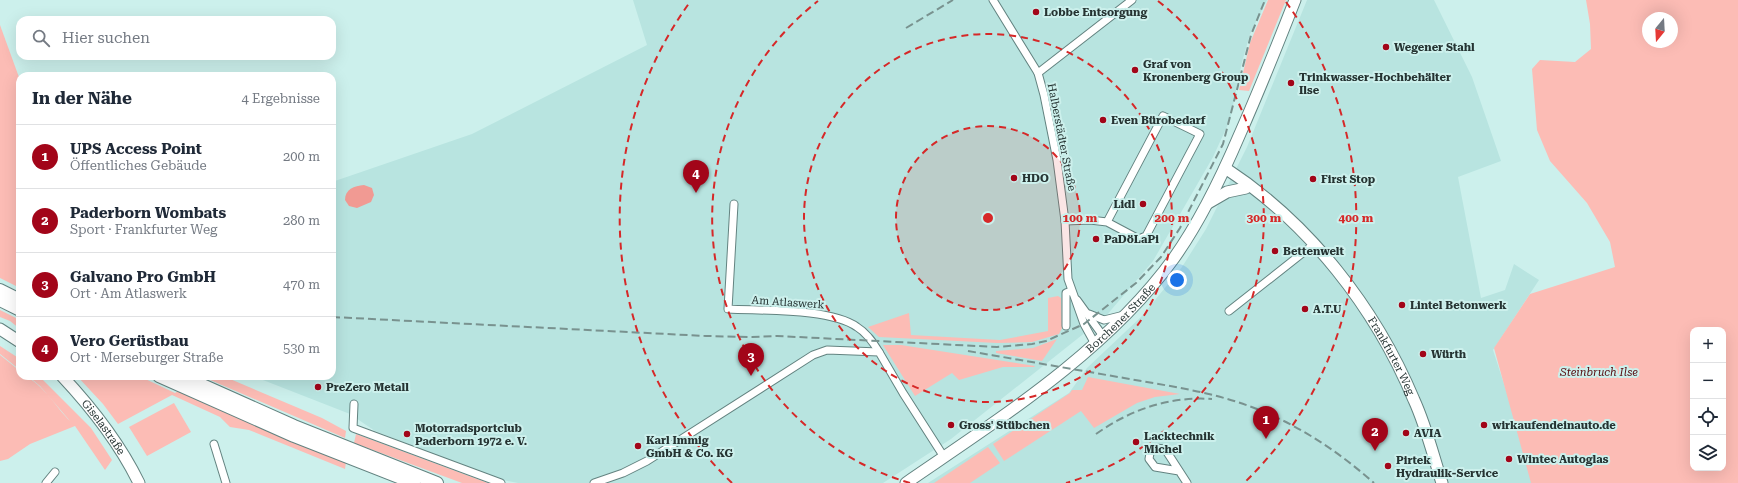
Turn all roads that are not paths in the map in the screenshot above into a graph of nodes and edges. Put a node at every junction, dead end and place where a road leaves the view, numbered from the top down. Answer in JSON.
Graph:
{"nodes":[{"id":1,"x":993,"y":0,"type":"edge"},
{"id":2,"x":1132,"y":0,"type":"edge"},
{"id":3,"x":1295,"y":0,"type":"edge"},
{"id":4,"x":1038,"y":73,"type":"junction"},
{"id":5,"x":1224,"y":172,"type":"junction"},
{"id":6,"x":1246,"y":188,"type":"junction"},
{"id":7,"x":1258,"y":192,"type":"junction"},
{"id":8,"x":734,"y":204,"type":"dead end"},
{"id":9,"x":1207,"y":204,"type":"junction"},
{"id":10,"x":1065,"y":222,"type":"junction"},
{"id":11,"x":1107,"y":222,"type":"junction"},
{"id":12,"x":1314,"y":244,"type":"junction"},
{"id":13,"x":0,"y":290,"type":"edge"},
{"id":14,"x":1072,"y":293,"type":"junction"},
{"id":15,"x":16,"y":298,"type":"edge"},
{"id":16,"x":0,"y":300,"type":"edge"},
{"id":17,"x":16,"y":308,"type":"edge"},
{"id":18,"x":1229,"y":311,"type":"dead end"},
{"id":19,"x":1088,"y":314,"type":"junction"},
{"id":20,"x":1126,"y":315,"type":"junction"},
{"id":21,"x":1066,"y":326,"type":"dead end"},
{"id":22,"x":0,"y":329,"type":"edge"},
{"id":23,"x":16,"y":339,"type":"edge"},
{"id":24,"x":1099,"y":340,"type":"junction"},
{"id":25,"x":879,"y":352,"type":"junction"},
{"id":26,"x":65,"y":380,"type":"edge"},
{"id":27,"x":168,"y":380,"type":"edge"},
{"id":28,"x":191,"y":380,"type":"edge"},
{"id":29,"x":354,"y":404,"type":"dead end"},
{"id":30,"x":214,"y":444,"type":"dead end"},
{"id":31,"x":944,"y":457,"type":"junction"},
{"id":32,"x":1179,"y":471,"type":"dead end"},
{"id":33,"x":55,"y":472,"type":"dead end"},
{"id":34,"x":46,"y":483,"type":"edge"},
{"id":35,"x":139,"y":483,"type":"edge"},
{"id":36,"x":226,"y":483,"type":"edge"},
{"id":37,"x":414,"y":483,"type":"edge"},
{"id":38,"x":437,"y":483,"type":"edge"},
{"id":39,"x":501,"y":483,"type":"edge"},
{"id":40,"x":594,"y":483,"type":"edge"},
{"id":41,"x":906,"y":483,"type":"edge"},
{"id":42,"x":1187,"y":483,"type":"edge"},
{"id":43,"x":1442,"y":483,"type":"edge"}],
"edges":[{"from":1,"to":4,"type":"street","name":"Halberstädter Straße"},
{"from":2,"to":4,"type":"street"},
{"from":3,"to":5,"type":"main road","name":"Borchener Straße"},
{"from":4,"to":10,"type":"street","name":"Halberstädter Straße"},
{"from":5,"to":6,"type":"main road","name":"Frankfurter Weg"},
{"from":5,"to":7,"type":"main road","name":"Frankfurter Weg"},
{"from":5,"to":9,"type":"main road","name":"Borchener Straße"},
{"from":6,"to":7,"type":"main road","name":"Frankfurter Weg"},
{"from":6,"to":9,"type":"main road"},
{"from":7,"to":12,"type":"main road","name":"Frankfurter Weg"},
{"from":8,"to":25,"type":"street","name":"Am Atlaswerk"},
{"from":9,"to":20,"type":"main road","name":"Borchener Straße"},
{"from":10,"to":11,"type":"street"},
{"from":10,"to":14,"type":"street","name":"Halberstädter Straße"},
{"from":11,"to":11,"type":"street"},
{"from":12,"to":18,"type":"street"},
{"from":12,"to":43,"type":"main road","name":"Frankfurter Weg"},
{"from":13,"to":15,"type":"highway"},
{"from":14,"to":19,"type":"street","name":"Halberstädter Straße"},
{"from":14,"to":21,"type":"street","name":"Halberstädter Straße"},
{"from":14,"to":24,"type":"street","name":"Halberstädter Straße"},
{"from":16,"to":17,"type":"highway"},
{"from":19,"to":20,"type":"street"},
{"from":19,"to":24,"type":"street","name":"Halberstädter Straße"},
{"from":20,"to":24,"type":"main road","name":"Borchener Straße"},
{"from":22,"to":23,"type":"main road"},
{"from":24,"to":31,"type":"main road","name":"Borchener Straße"},
{"from":25,"to":31,"type":"street","name":"Am Atlaswerk"},
{"from":25,"to":40,"type":"street"},
{"from":26,"to":35,"type":"main road","name":"Giselastraße"},
{"from":27,"to":37,"type":"highway"},
{"from":28,"to":38,"type":"highway"},
{"from":29,"to":39,"type":"street"},
{"from":30,"to":36,"type":"street"},
{"from":31,"to":41,"type":"main road","name":"Borchener Straße"},
{"from":32,"to":42,"type":"street"},
{"from":33,"to":34,"type":"street"}]}
